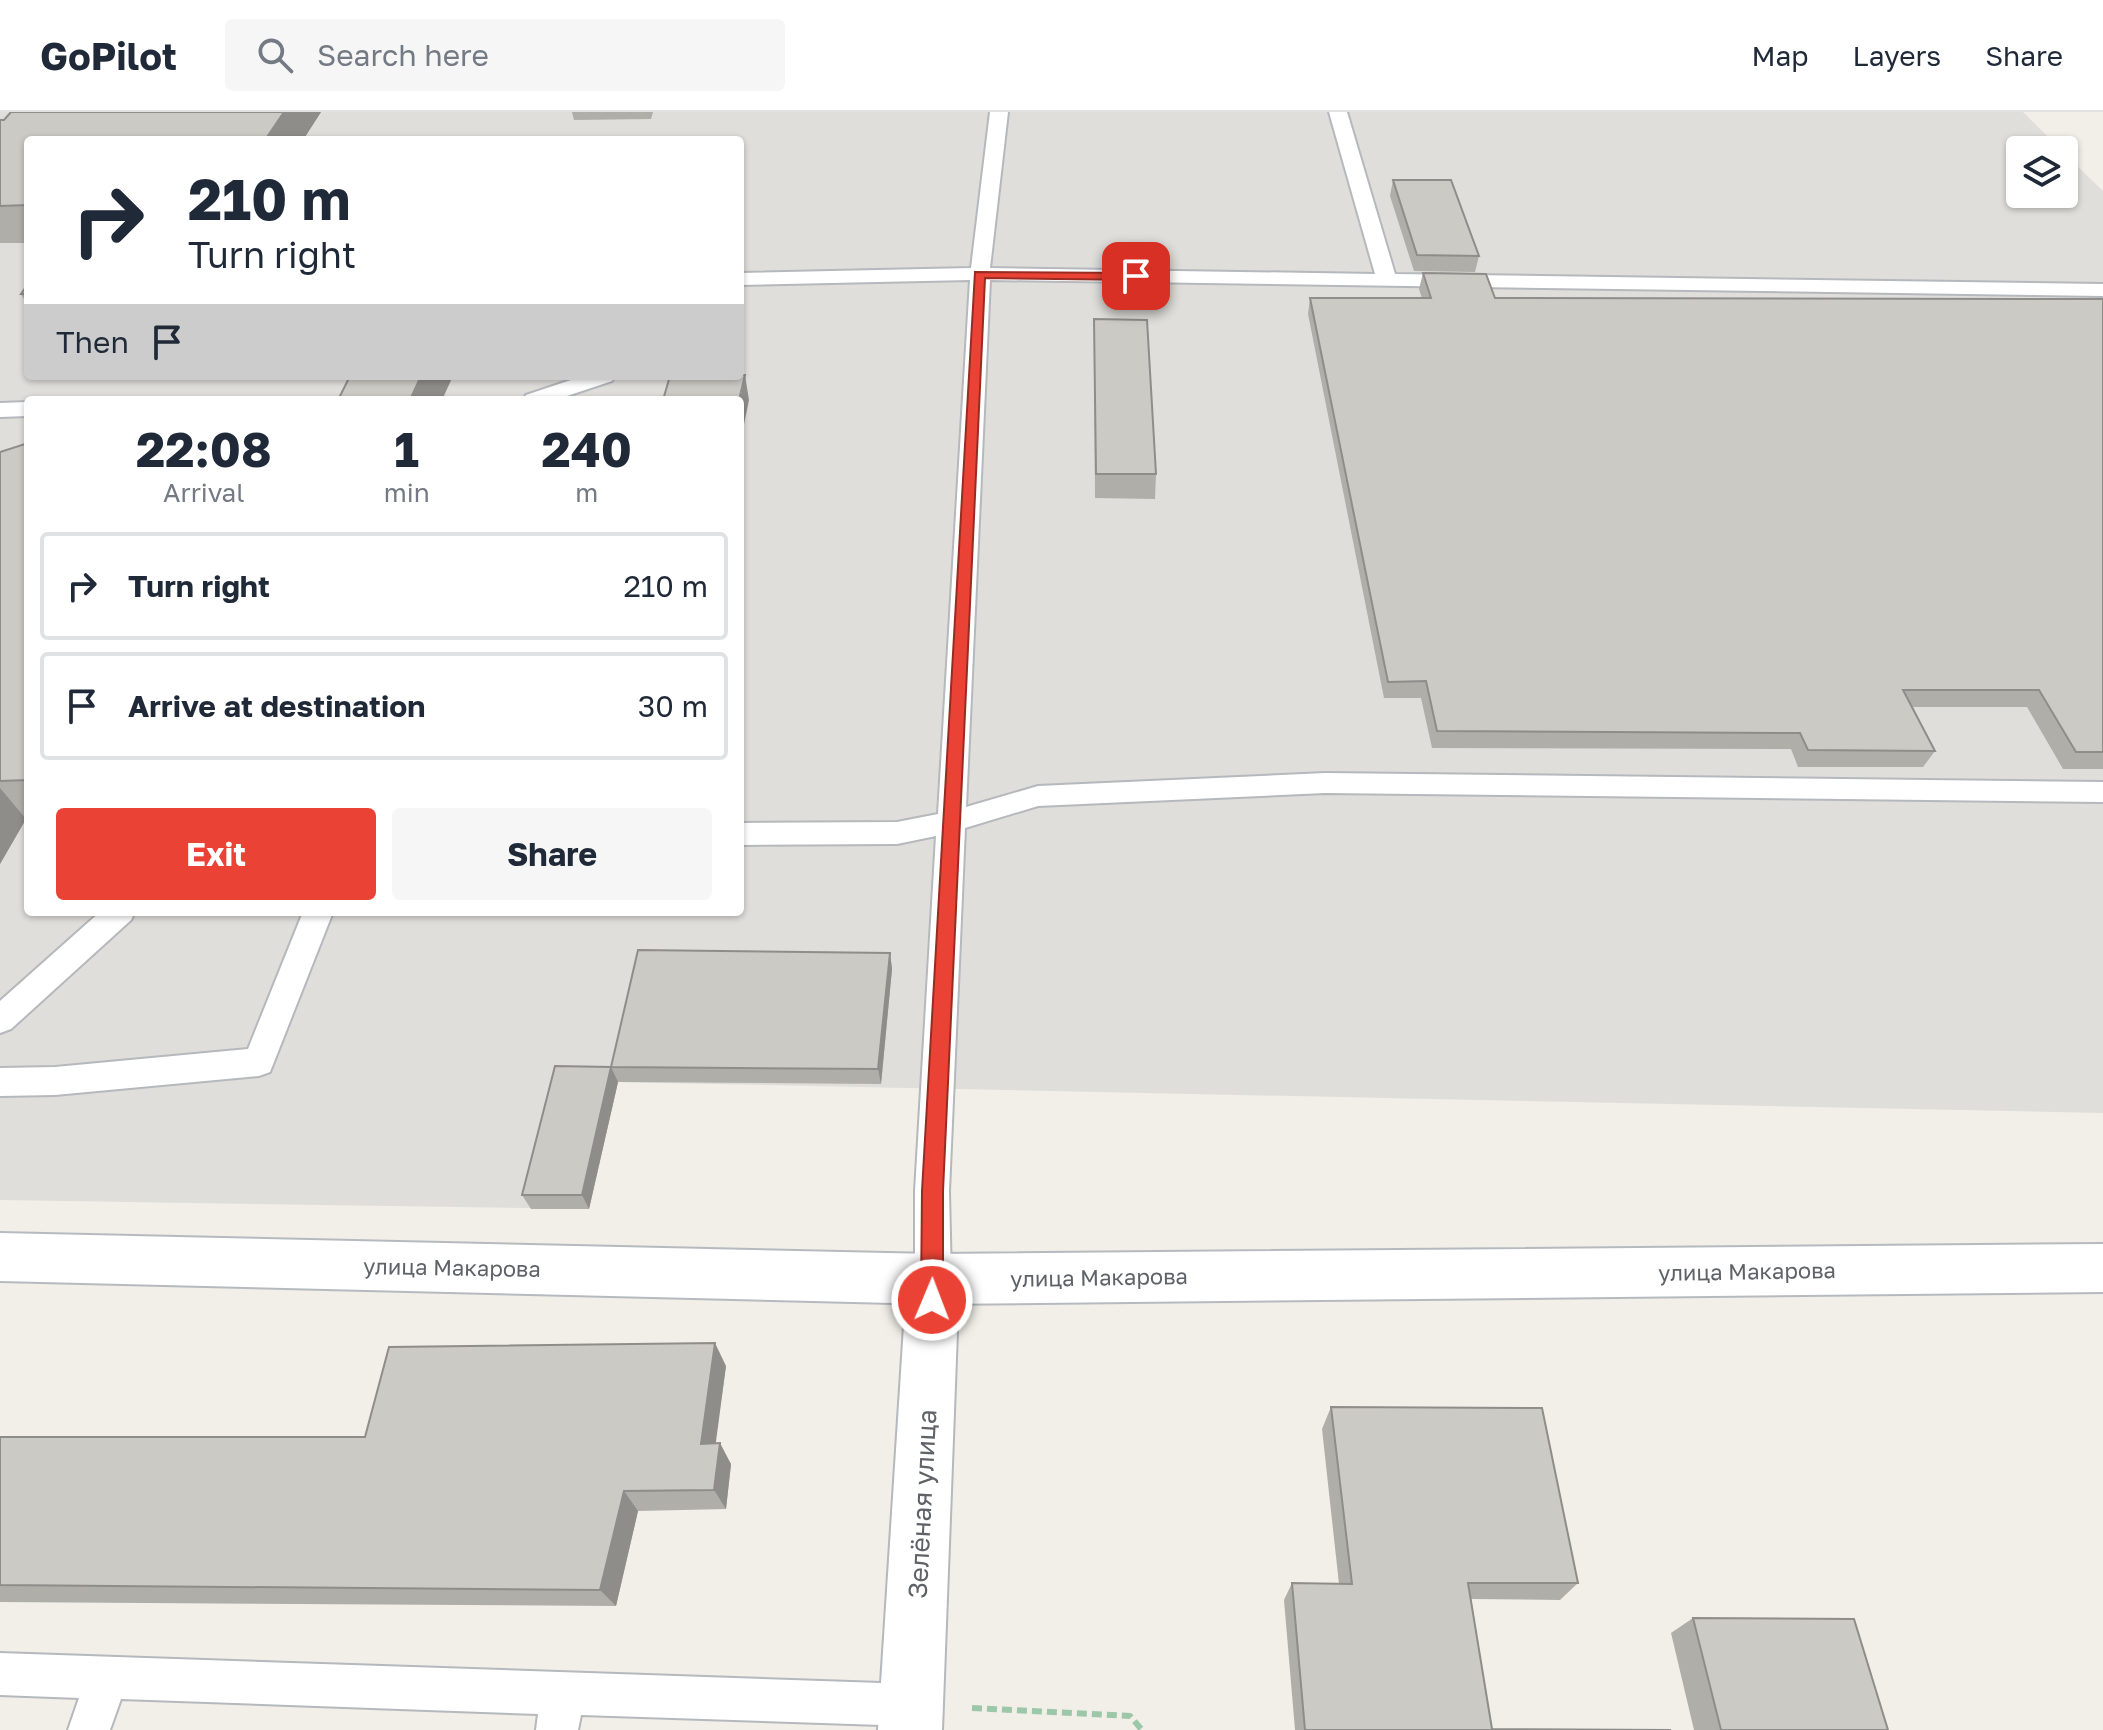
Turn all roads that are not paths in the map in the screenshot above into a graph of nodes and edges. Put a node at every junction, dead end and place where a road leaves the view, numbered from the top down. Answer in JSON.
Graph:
{"nodes":[{"id":1,"x":999,"y":112,"type":"edge"},
{"id":2,"x":1338,"y":112,"type":"edge"},
{"id":3,"x":980,"y":274,"type":"junction"},
{"id":4,"x":744,"y":279,"type":"edge"},
{"id":5,"x":1387,"y":280,"type":"junction"},
{"id":6,"x":2103,"y":290,"type":"edge"},
{"id":7,"x":592,"y":380,"type":"edge"},
{"id":8,"x":546,"y":396,"type":"edge"},
{"id":9,"x":24,"y":409,"type":"edge"},
{"id":10,"x":0,"y":410,"type":"edge"},
{"id":11,"x":2103,"y":792,"type":"edge"},
{"id":12,"x":951,"y":822,"type":"junction"},
{"id":13,"x":744,"y":834,"type":"edge"},
{"id":14,"x":116,"y":916,"type":"edge"},
{"id":15,"x":316,"y":916,"type":"edge"},
{"id":16,"x":0,"y":1020,"type":"edge"},
{"id":17,"x":0,"y":1082,"type":"edge"},
{"id":18,"x":0,"y":1257,"type":"edge"},
{"id":19,"x":2103,"y":1268,"type":"edge"},
{"id":20,"x":933,"y":1279,"type":"junction"},
{"id":21,"x":0,"y":1674,"type":"edge"},
{"id":22,"x":107,"y":1678,"type":"junction"},
{"id":23,"x":560,"y":1712,"type":"edge"},
{"id":24,"x":910,"y":1718,"type":"edge"},
{"id":25,"x":89,"y":1730,"type":"edge"}],
"edges":[{"from":1,"to":3,"type":"lane"},
{"from":2,"to":5,"type":"lane"},
{"from":3,"to":4,"type":"lane"},
{"from":3,"to":5,"type":"lane"},
{"from":3,"to":12,"type":"lane"},
{"from":5,"to":6,"type":"lane"},
{"from":7,"to":8,"type":"lane"},
{"from":9,"to":10,"type":"lane"},
{"from":11,"to":12,"type":"lane"},
{"from":12,"to":13,"type":"lane"},
{"from":12,"to":20,"type":"lane"},
{"from":14,"to":16,"type":"lane"},
{"from":15,"to":17,"type":"lane"},
{"from":18,"to":20,"type":"street","name":"улица Макарова"},
{"from":19,"to":20,"type":"street","name":"улица Макарова"},
{"from":20,"to":24,"type":"street","name":"Зелёная улица"},
{"from":21,"to":22,"type":"lane"},
{"from":22,"to":23,"type":"lane"},
{"from":22,"to":25,"type":"lane"},
{"from":23,"to":24,"type":"lane"}]}
